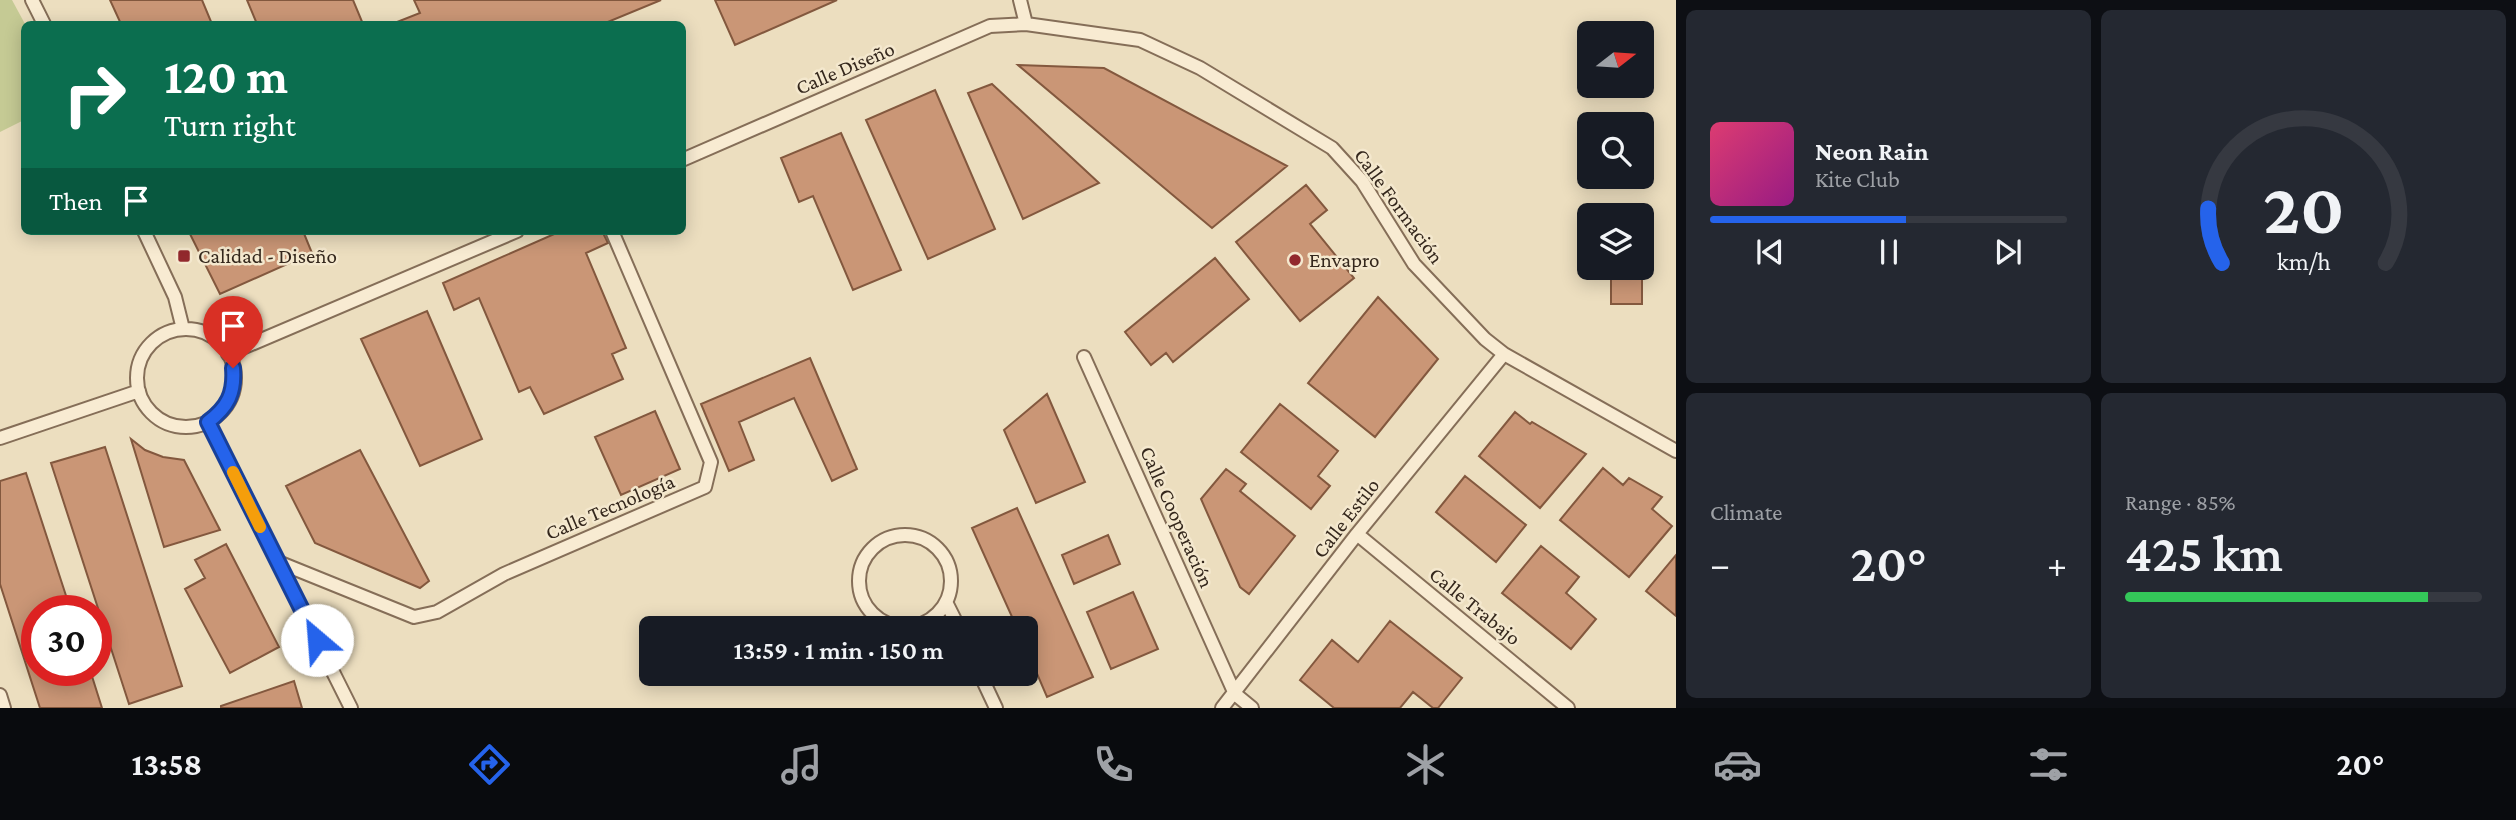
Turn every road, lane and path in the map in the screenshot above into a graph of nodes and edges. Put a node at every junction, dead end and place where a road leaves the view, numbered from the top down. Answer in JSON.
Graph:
{"nodes":[{"id":1,"x":32,"y":0,"type":"edge"},
{"id":2,"x":1020,"y":0,"type":"edge"},
{"id":3,"x":42,"y":21,"type":"edge"},
{"id":4,"x":1026,"y":24,"type":"junction"},
{"id":5,"x":686,"y":158,"type":"edge"},
{"id":6,"x":146,"y":235,"type":"edge"},
{"id":7,"x":508,"y":235,"type":"edge"},
{"id":8,"x":614,"y":235,"type":"edge"},
{"id":9,"x":183,"y":329,"type":"junction"},
{"id":10,"x":228,"y":354,"type":"junction"},
{"id":11,"x":1504,"y":354,"type":"junction"},
{"id":12,"x":1084,"y":357,"type":"dead end"},
{"id":13,"x":139,"y":391,"type":"junction"},
{"id":14,"x":208,"y":422,"type":"junction"},
{"id":15,"x":0,"y":438,"type":"edge"},
{"id":16,"x":1676,"y":451,"type":"edge"},
{"id":17,"x":1357,"y":534,"type":"junction"},
{"id":18,"x":278,"y":562,"type":"junction"},
{"id":19,"x":946,"y":602,"type":"junction"},
{"id":20,"x":953,"y":616,"type":"edge"},
{"id":21,"x":986,"y":686,"type":"edge"},
{"id":22,"x":1234,"y":694,"type":"junction"},
{"id":23,"x":0,"y":695,"type":"edge"},
{"id":24,"x":4,"y":708,"type":"edge"},
{"id":25,"x":351,"y":708,"type":"edge"},
{"id":26,"x":996,"y":708,"type":"edge"},
{"id":27,"x":1222,"y":708,"type":"edge"},
{"id":28,"x":1252,"y":708,"type":"edge"},
{"id":29,"x":1568,"y":708,"type":"edge"}],
"edges":[{"from":1,"to":3,"type":"street"},
{"from":2,"to":4,"type":"street"},
{"from":4,"to":5,"type":"street","name":"Calle Diseño"},
{"from":4,"to":11,"type":"street","name":"Calle Formación"},
{"from":6,"to":9,"type":"street"},
{"from":7,"to":10,"type":"street"},
{"from":8,"to":18,"type":"street","name":"Calle Tecnología"},
{"from":9,"to":10,"type":"street"},
{"from":9,"to":13,"type":"street"},
{"from":10,"to":14,"type":"street"},
{"from":11,"to":16,"type":"street","name":"Calle Formación"},
{"from":11,"to":17,"type":"street","name":"Calle Estilo"},
{"from":12,"to":22,"type":"street","name":"Calle Cooperación"},
{"from":13,"to":14,"type":"street"},
{"from":13,"to":15,"type":"street"},
{"from":14,"to":18,"type":"street"},
{"from":17,"to":22,"type":"street","name":"Calle Estilo"},
{"from":17,"to":29,"type":"street","name":"Calle Trabajo"},
{"from":18,"to":25,"type":"street"},
{"from":19,"to":19,"type":"street"},
{"from":19,"to":20,"type":"street"},
{"from":21,"to":26,"type":"street"},
{"from":22,"to":27,"type":"street","name":"Calle Estilo"},
{"from":22,"to":28,"type":"street"},
{"from":23,"to":24,"type":"street"}]}
